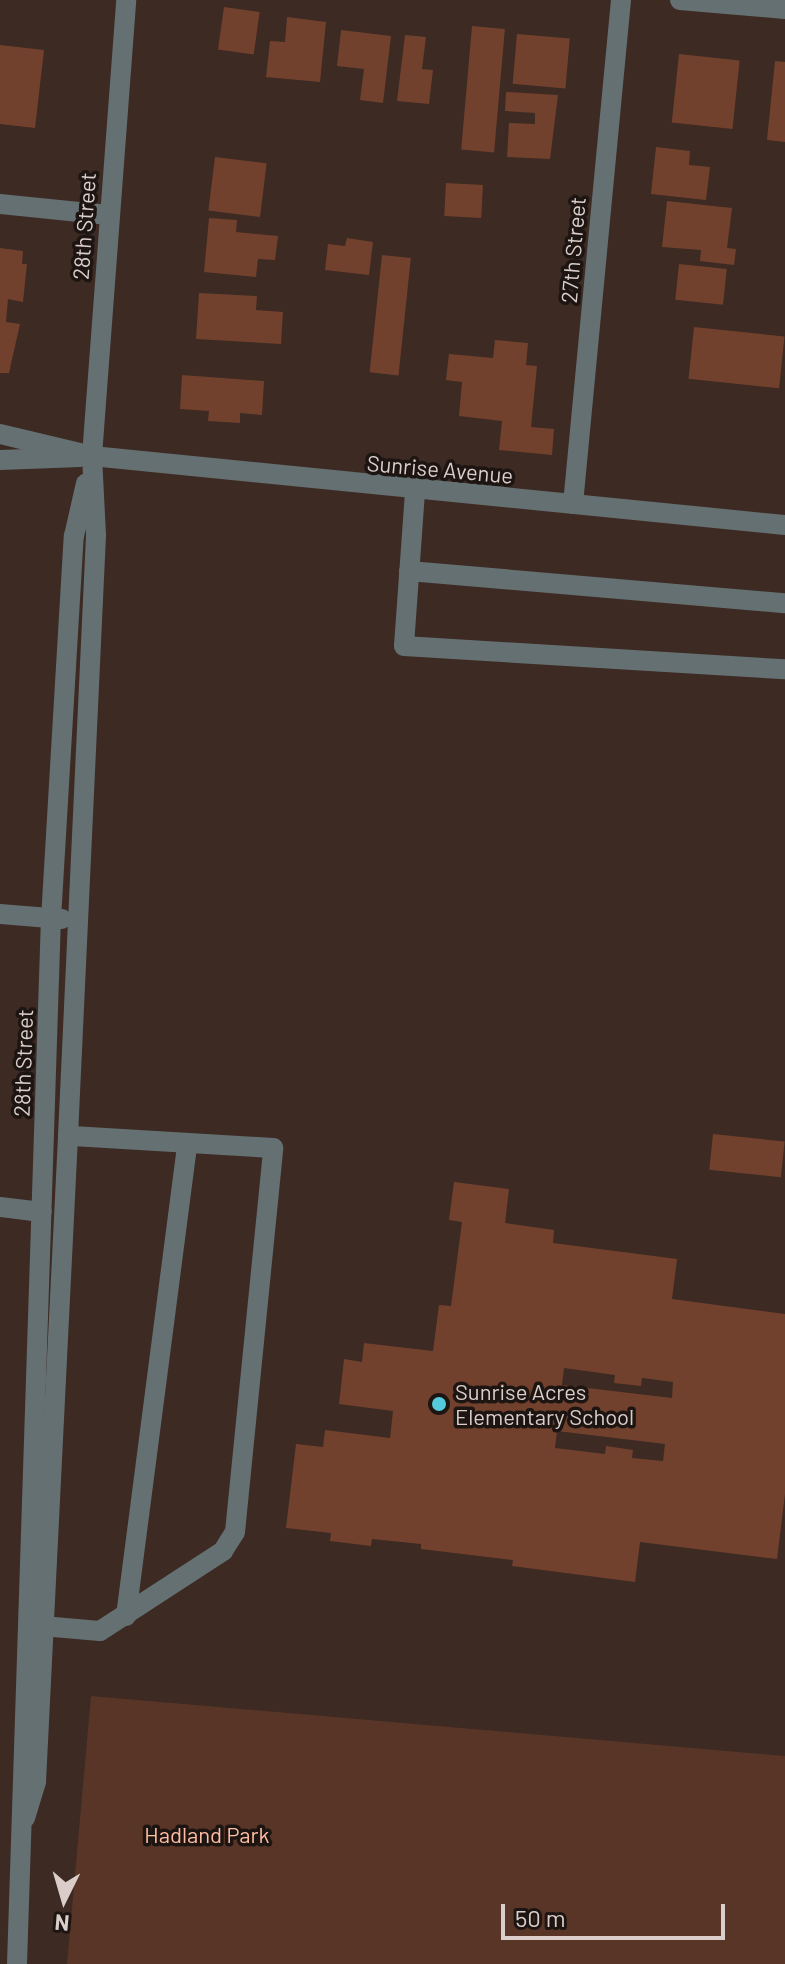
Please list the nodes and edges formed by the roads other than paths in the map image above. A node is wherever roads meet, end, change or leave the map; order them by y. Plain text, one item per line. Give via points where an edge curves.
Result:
1 (126, 0) edge
2 (621, 0) edge
3 (680, 0) edge
4 (785, 9) edge
5 (0, 204) edge
6 (108, 215) junction
7 (0, 434) edge
8 (92, 456) junction
9 (0, 460) edge
10 (415, 492) junction
11 (573, 504) junction
12 (785, 525) edge
13 (409, 571) junction
14 (785, 603) edge
15 (785, 669) edge
16 (0, 914) edge
17 (51, 919) junction
18 (74, 920) junction
19 (68, 1136) junction
20 (187, 1144) junction
21 (0, 1207) edge
22 (42, 1212) junction
23 (126, 1616) junction
24 (42, 1626) junction
25 (25, 1818) junction
26 (17, 1964) edge

1 - 6 street, 28th Street
2 - 11 street, 27th Street
3 - 4 street
5 - 6 street
6 - 8 street, 28th Street
7 - 8 street, Sunrise Avenue
8 - 9 street, Sunrise Avenue
8 - 10 street, Sunrise Avenue
8 - 17 street, 28th Street via 74,536
8 - 18 street, 28th Street via 96,535
10 - 11 street, Sunrise Avenue
10 - 13 street
11 - 12 street, Sunrise Avenue
13 - 14 street
13 - 15 street via 404,646
16 - 17 street
17 - 18 street
17 - 22 street, 28th Street
18 - 19 street, 28th Street
19 - 20 street
19 - 24 street, 28th Street
20 - 23 street
20 - 23 street via 273,1148 235,1532 223,1551
21 - 22 street
22 - 25 street, 28th Street via 19,1781
23 - 24 street via 100,1631
24 - 25 street, 28th Street via 36,1782
25 - 26 street, 28th Street

